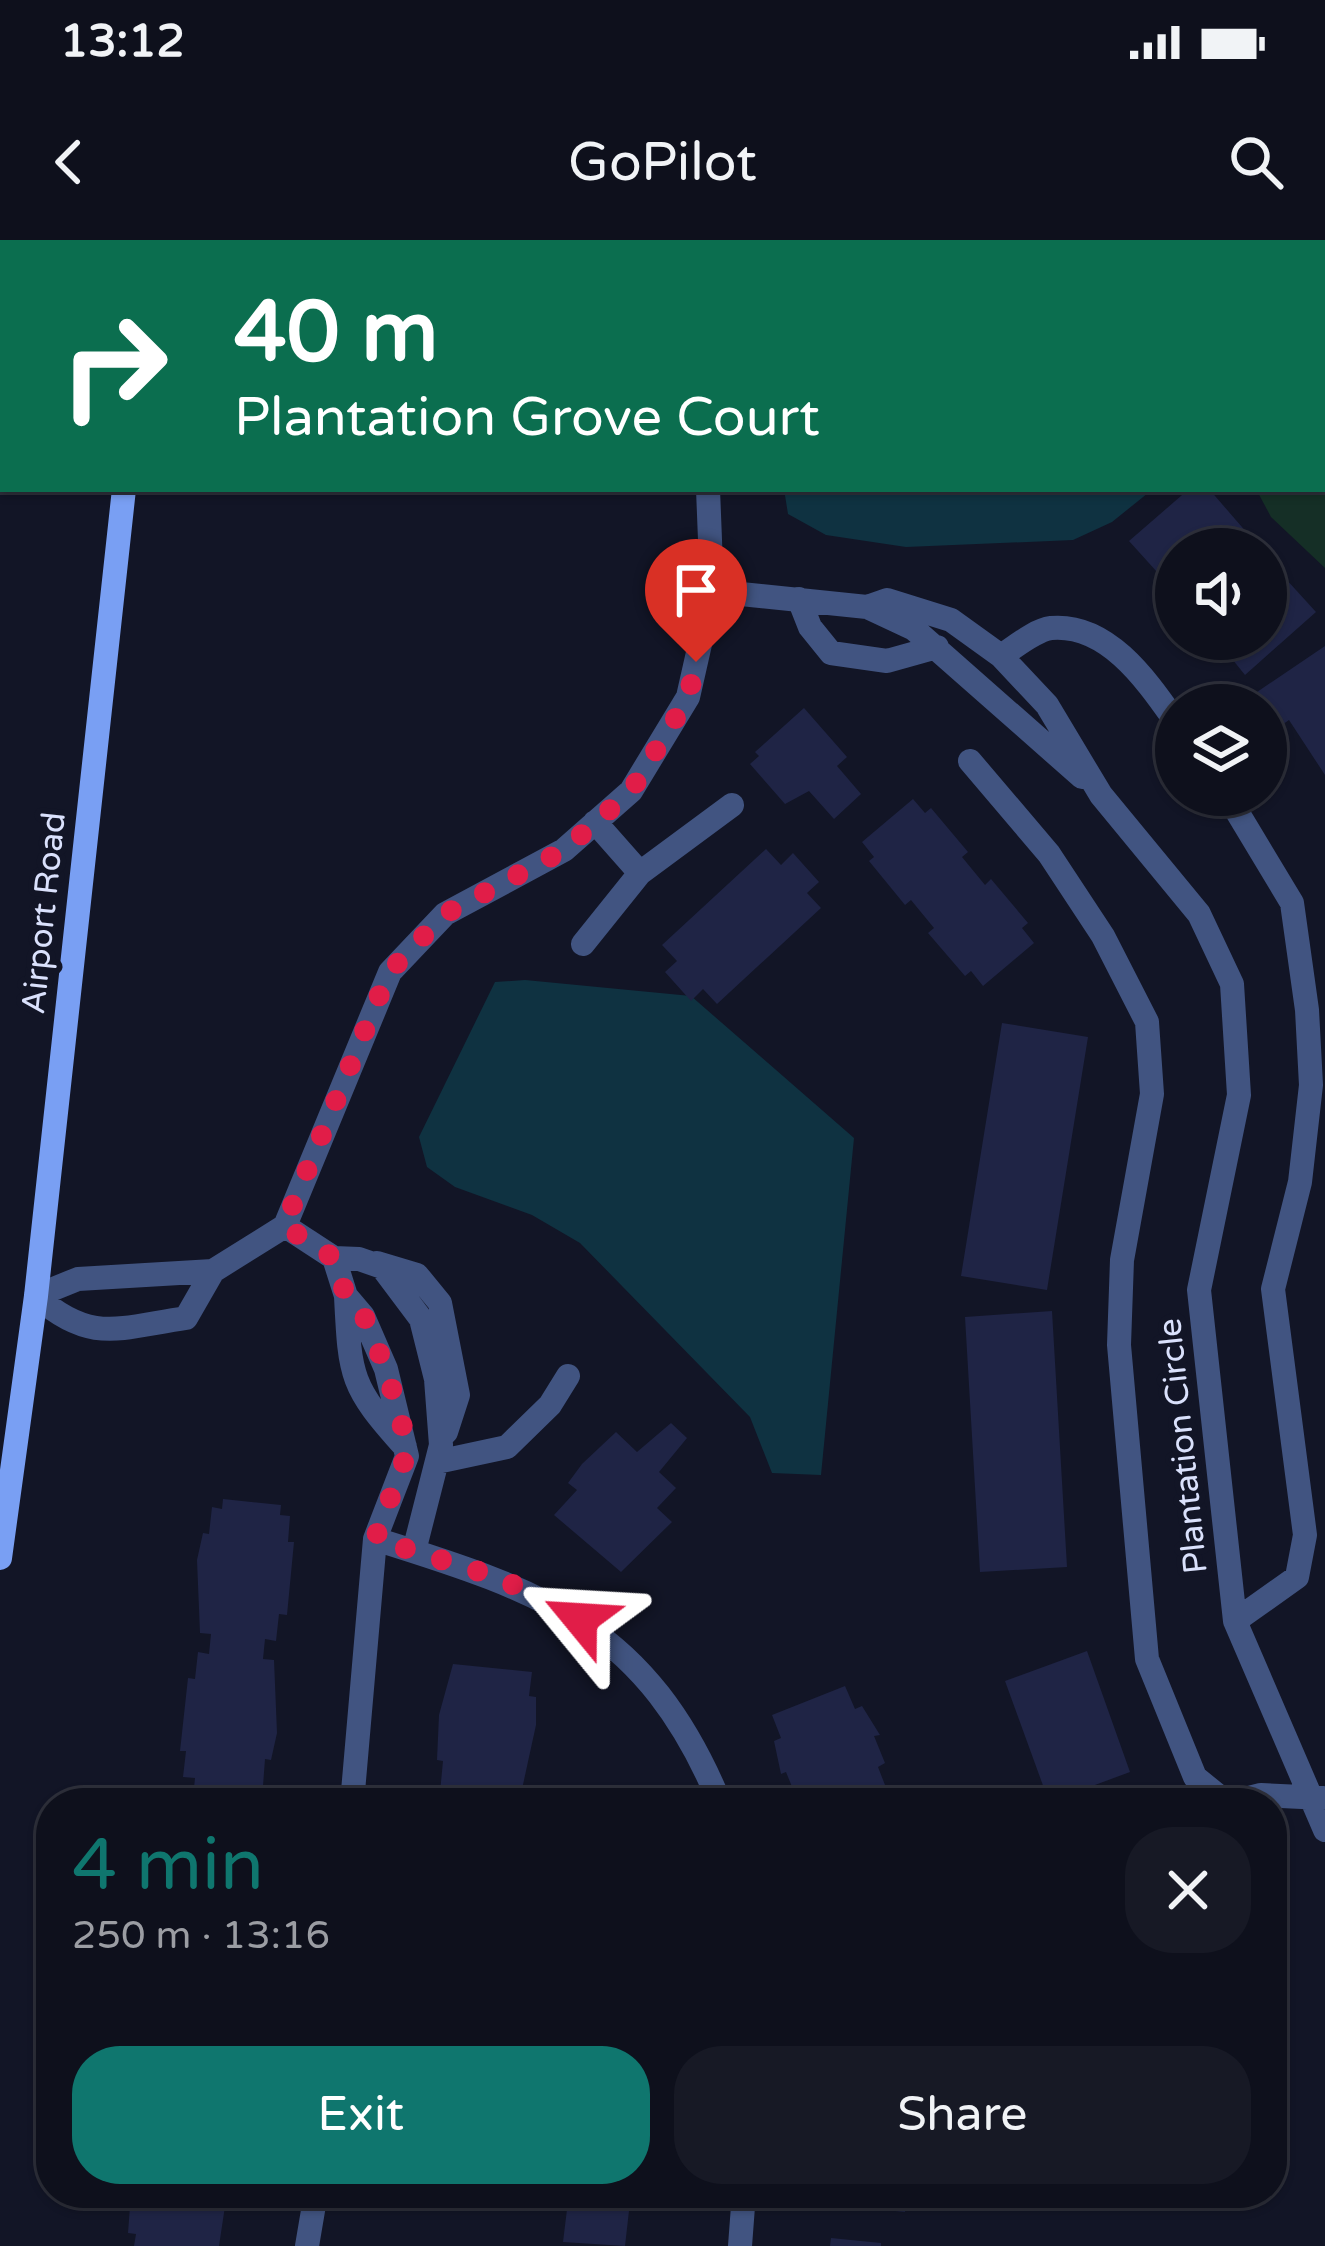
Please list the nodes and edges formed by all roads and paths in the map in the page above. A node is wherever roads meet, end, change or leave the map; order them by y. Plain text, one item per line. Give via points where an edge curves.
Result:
1 (124, 492) edge
2 (708, 492) edge
3 (712, 591) junction
4 (799, 599) junction
5 (867, 607) junction
6 (937, 647) junction
7 (1001, 656) junction
8 (1155, 692) edge
9 (970, 761) dead end
10 (1101, 795) junction
11 (731, 805) dead end
12 (1240, 816) edge
13 (595, 822) junction
14 (640, 873) junction
15 (583, 944) dead end
16 (284, 1226) junction
17 (347, 1258) junction
18 (213, 1271) junction
19 (36, 1296) junction
20 (568, 1376) dead end
21 (438, 1457) junction
22 (375, 1539) junction
23 (414, 1551) junction
24 (0, 1558) edge
25 (1234, 1622) junction
26 (353, 1788) edge
27 (714, 1788) edge
28 (1209, 1788) edge
29 (1287, 1796) edge
30 (1317, 1798) edge
31 (1325, 1830) edge
32 (313, 2208) edge
33 (743, 2208) edge
34 (307, 2246) edge
35 (740, 2246) edge

1 - 19 street, Airport Road
2 - 3 street
3 - 4 street
3 - 13 street via 688,698 631,791
4 - 5 street
4 - 6 street via 832,652 887,661
5 - 6 street
5 - 7 street via 887,600 951,620
6 - 10 street
7 - 8 street via 1048,628 1096,633
7 - 10 street via 1047,705
9 - 28 street via 1049,854 1147,1022 1152,1094 1122,1260 1119,1345 1147,1659 1196,1778
10 - 25 street, Plantation Circle via 1199,914 1232,984 1239,1095 1199,1290
11 - 14 street
12 - 25 street via 1292,904 1311,1085 1300,1182 1274,1289 1305,1535 1297,1577
13 - 14 street
13 - 16 street via 564,850 445,914 389,972
14 - 15 street
16 - 17 street
16 - 18 street
17 - 21 street via 382,1268 421,1319 436,1379
17 - 22 street via 346,1296 364,1316 386,1369 405,1447 400,1484
18 - 19 street via 78,1279
18 - 19 street via 186,1318 118,1328 71,1326
19 - 24 street, Airport Road
20 - 21 street via 507,1447
21 - 23 street
22 - 23 street
22 - 26 street
23 - 27 street via 500,1578 628,1654
25 - 30 street, Plantation Circle
29 - 30 street
30 - 31 street, Plantation Circle
32 - 34 street
33 - 35 street

